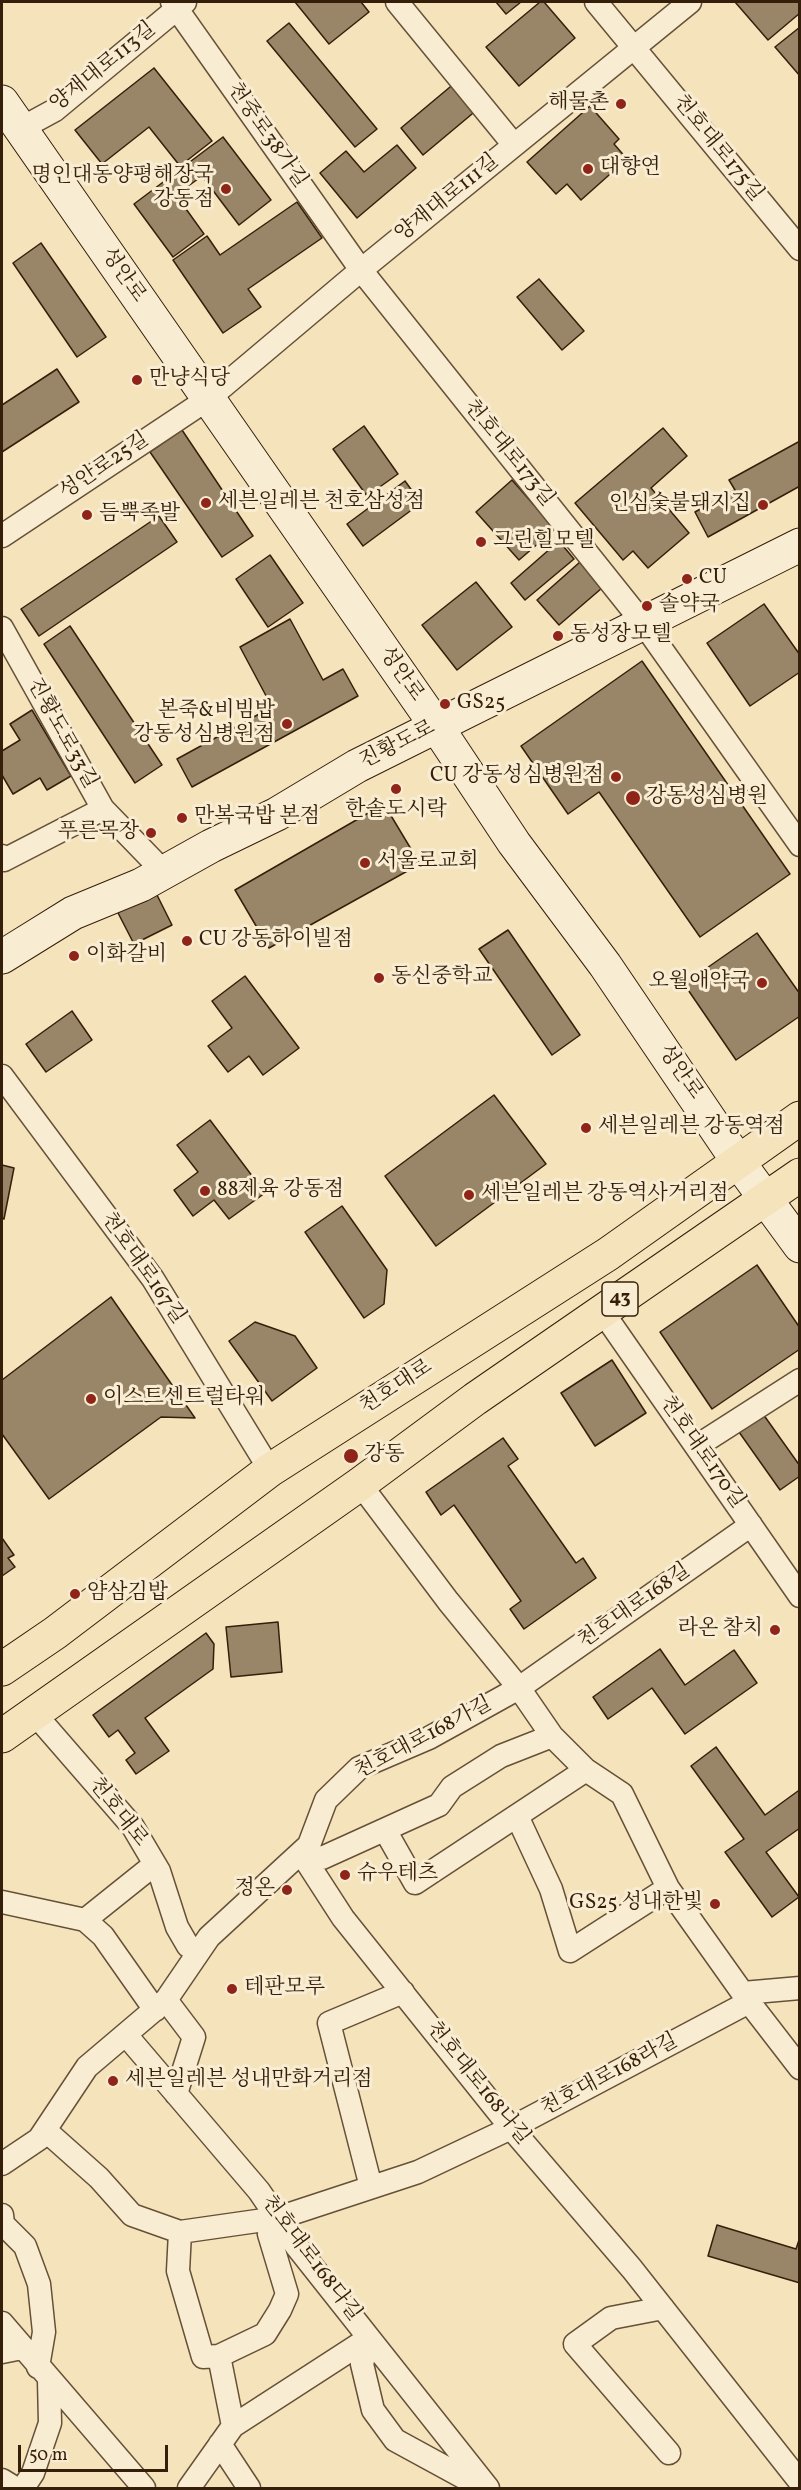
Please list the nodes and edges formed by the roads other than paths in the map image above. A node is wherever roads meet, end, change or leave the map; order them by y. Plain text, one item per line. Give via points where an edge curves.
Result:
1 (397, 2) edge
2 (596, 2) edge
3 (690, 2) edge
4 (178, 4) edge
5 (634, 48) junction
6 (2, 102) edge
7 (20, 129) junction
8 (514, 145) junction
9 (800, 249) edge
10 (361, 270) junction
11 (208, 399) junction
12 (2, 536) edge
13 (800, 545) edge
14 (643, 623) junction
15 (2, 628) edge
16 (437, 727) junction
17 (103, 809) junction
18 (797, 837) edge
19 (2, 856) edge
20 (164, 872) junction
21 (2, 957) edge
22 (2, 1076) edge
23 (800, 1118) edge
24 (737, 1160) junction
25 (800, 1175) edge
26 (764, 1197) junction
27 (800, 1246) edge
28 (602, 1311) junction
29 (800, 1380) edge
30 (697, 1446) junction
31 (270, 1470) junction
32 (360, 1484) junction
33 (751, 1525) junction
34 (800, 1596) edge
35 (2, 1669) edge
36 (519, 1688) junction
37 (34, 1713) junction
38 (2, 1736) edge
39 (552, 1736) junction
40 (586, 1770) junction
41 (517, 1816) junction
42 (385, 1830) junction
43 (300, 1853) junction
44 (159, 1870) junction
45 (668, 1888) junction
46 (2, 1902) edge
47 (85, 1920) junction
48 (200, 1952) junction
49 (800, 1988) edge
50 (403, 1992) junction
51 (746, 1998) junction
52 (161, 2005) junction
53 (126, 2035) junction
54 (800, 2068) edge
55 (176, 2094) junction
56 (512, 2128) junction
57 (45, 2130) junction
58 (2, 2164) edge
59 (371, 2187) junction
60 (2, 2215) edge
61 (278, 2218) junction
62 (180, 2232) junction
63 (663, 2308) junction
64 (2, 2323) edge
65 (369, 2338) junction
66 (12, 2350) edge
67 (219, 2356) junction
68 (43, 2374) junction
69 (226, 2435) junction
70 (669, 2453) dead end
71 (2, 2480) edge
72 (800, 2482) edge
73 (15, 2488) edge
74 (23, 2488) edge
75 (144, 2488) edge
76 (189, 2488) edge
77 (249, 2488) edge
78 (483, 2488) edge
79 (488, 2488) edge

1 - 8 street
2 - 5 street, 천호대로175길
3 - 5 street, 양재대로111길
4 - 7 street, 양재대로113길 via 55,110
4 - 10 street, 천중로38가길
5 - 8 street, 양재대로111길
5 - 9 street, 천호대로175길
6 - 7 main road, 성안로
7 - 11 main road, 성안로
8 - 10 street, 양재대로111길
10 - 11 street, 양재대로111길
10 - 14 street, 천호대로173길
11 - 12 street, 성안로25길
11 - 16 main road, 성안로
13 - 14 main road, 진황도로
14 - 16 main road, 진황도로
14 - 18 street, 천호대로173길
15 - 17 street, 진황도로33길
16 - 20 main road, 진황도로 via 357,766 277,814
16 - 24 main road, 성안로 via 514,843 605,964
17 - 19 street, 진황도로33길 via 4,860
17 - 20 street, 진황도로33길
20 - 21 main road, 진황도로 via 74,913
22 - 31 street, 천호대로167길 via 153,1279
23 - 24 main road, 천호대로 / 43
24 - 26 main road, 성안로
24 - 31 main road, 천호대로 / 43 via 608,1254
25 - 26 main road, 43
26 - 27 main road, 성안로
26 - 28 main road, 43
28 - 30 street, 천호대로170길
28 - 32 main road, 43
29 - 30 street
30 - 33 street, 천호대로170길
31 - 35 main road, 천호대로 / 43
32 - 36 street
32 - 37 main road
33 - 34 street, 천호대로170길
33 - 36 street, 천호대로168길
36 - 39 street
36 - 43 street, 천호대로168가길 via 429,1738 359,1768 326,1800 309,1845
37 - 38 main road
37 - 44 street, 천호대로 via 133,1827
39 - 40 street
39 - 42 street via 501,1756 452,1787 439,1805
40 - 41 street
40 - 45 street via 622,1794
41 - 42 street via 415,1883
41 - 45 street via 551,1889 570,1951
42 - 43 street via 322,1858
43 - 48 street, 천호대로168가길 via 209,1937
43 - 50 street, 천호대로168나길 via 343,1918
44 - 47 street via 150,1868
44 - 48 street, 천호대로 via 177,1927 188,1946
45 - 51 street
46 - 47 street
47 - 52 street
48 - 52 street, 천호대로168가길
49 - 51 street
50 - 56 street, 천호대로168나길
50 - 59 street via 329,2023
51 - 54 street
51 - 56 street, 천호대로168라길
52 - 53 street, 천호대로168가길
52 - 55 street via 194,2037
53 - 55 street, 천호대로168다길
53 - 57 street, 천호대로168가길 via 87,2067
55 - 61 street, 천호대로168다길
56 - 59 street, 천호대로168라길 via 418,2172
56 - 63 street, 천호대로168나길
57 - 58 street, 천호대로168가길 via 39,2139
57 - 62 street, 천호대로168라길 via 99,2178 132,2215
59 - 61 street, 천호대로168라길
60 - 68 street via 3,2224 25,2246 39,2284
61 - 62 street, 천호대로168라길
61 - 65 street, 천호대로168다길
61 - 67 street via 269,2234 287,2294 265,2334
62 - 67 street via 178,2271 203,2357
63 - 70 street via 610,2318 574,2344
63 - 72 street, 천호대로168나길
64 - 66 street
65 - 69 street
65 - 78 street via 362,2364 372,2410 389,2433 395,2440
65 - 79 street, 천호대로168다길
66 - 68 street
67 - 69 street
68 - 74 street via 50,2423 33,2474
68 - 75 street
69 - 76 street
69 - 77 street
71 - 73 street

